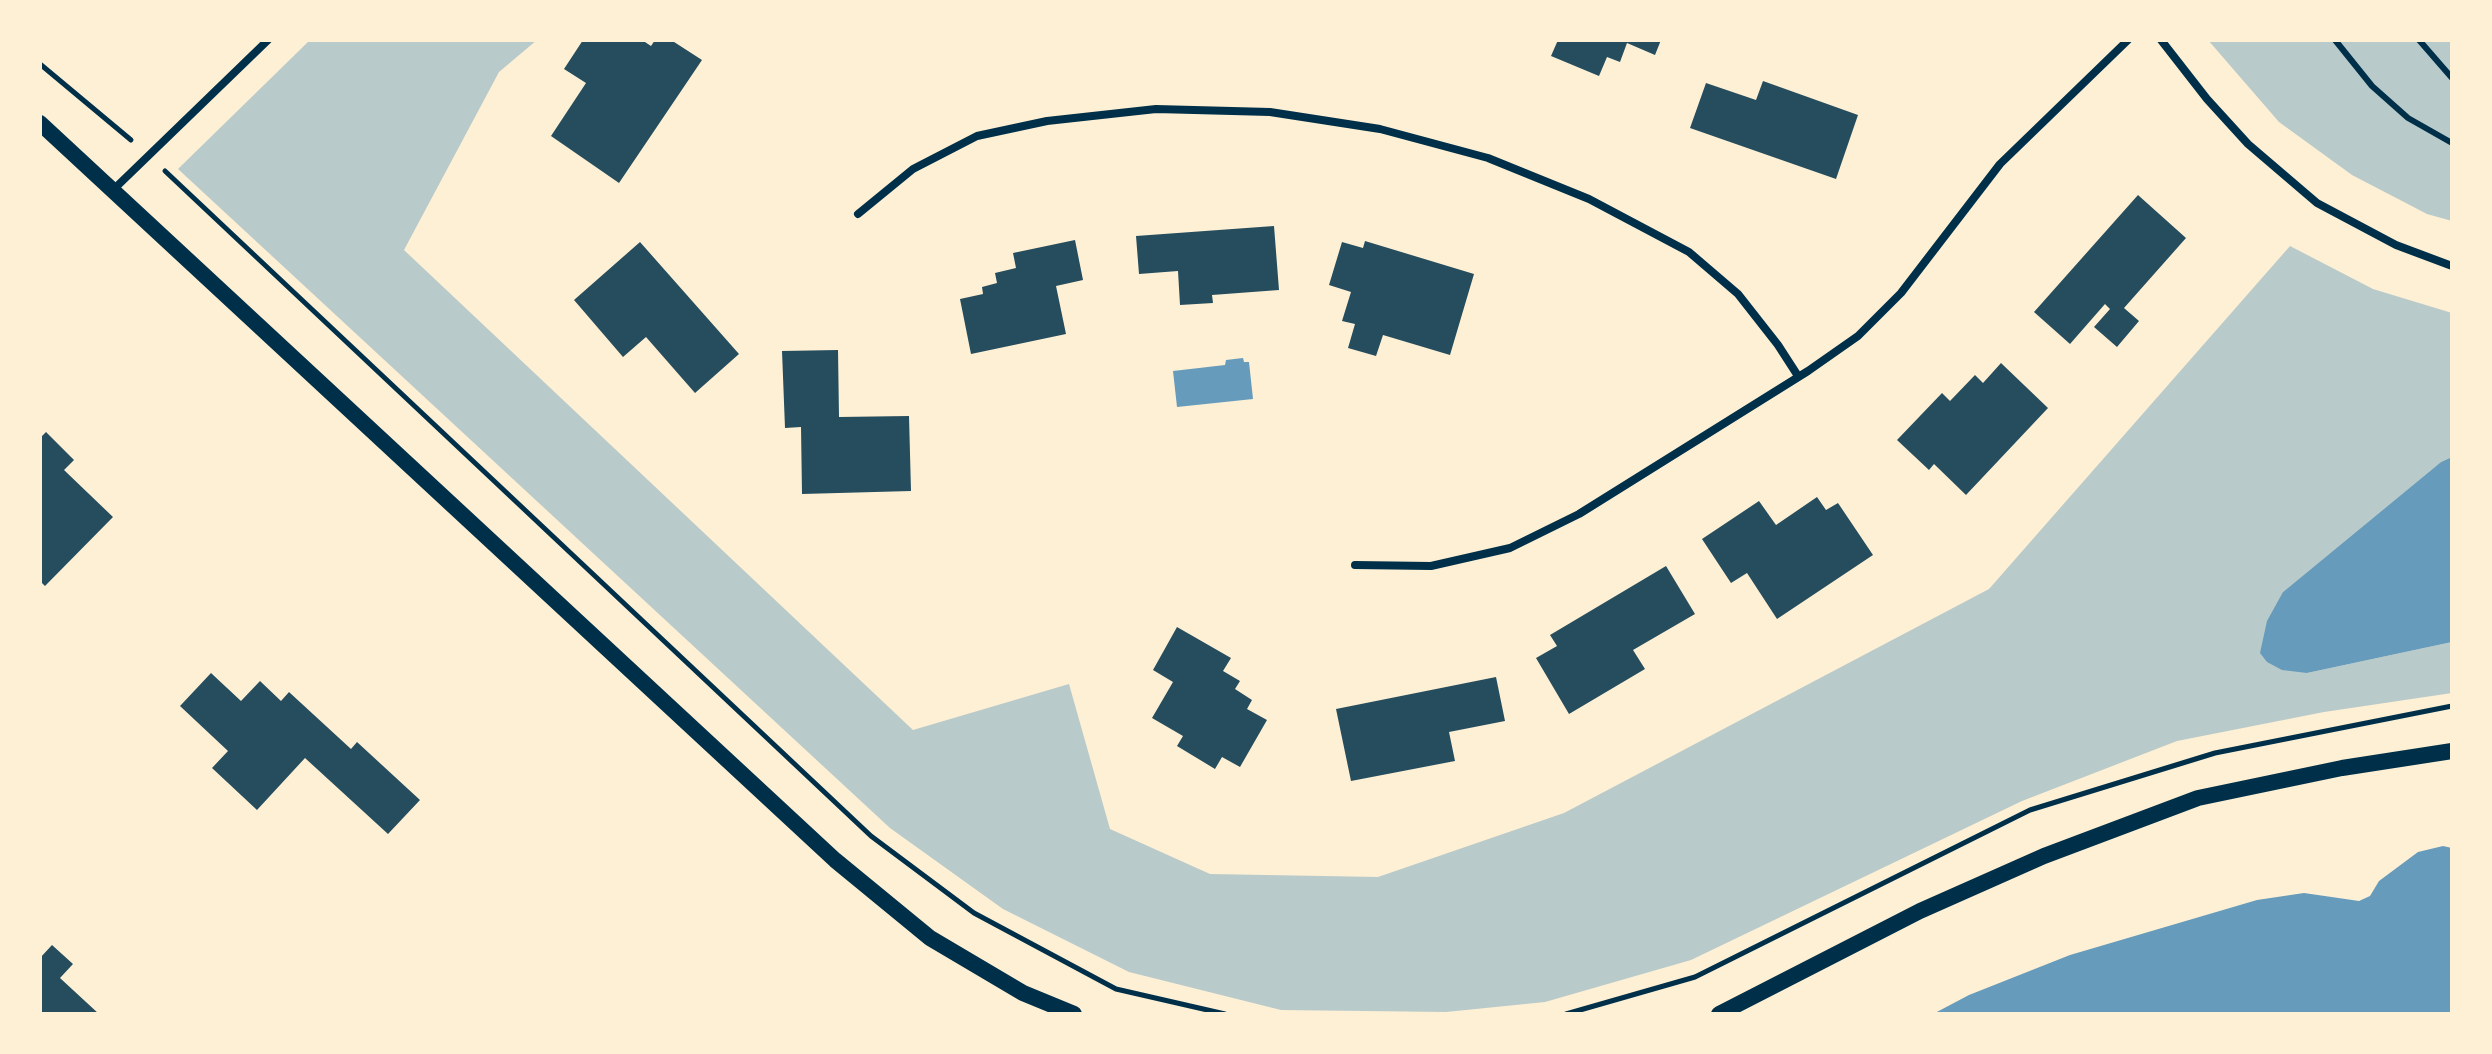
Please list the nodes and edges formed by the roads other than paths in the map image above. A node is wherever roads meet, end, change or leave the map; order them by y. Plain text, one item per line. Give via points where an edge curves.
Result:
1 (268, 40) edge
2 (2128, 40) edge
3 (2161, 40) edge
4 (2335, 40) edge
5 (2419, 40) edge
6 (2452, 78) edge
7 (40, 123) edge
8 (2452, 143) edge
9 (113, 190) junction
10 (858, 214) dead end
11 (2452, 266) edge
12 (1798, 376) junction
13 (1355, 565) dead end
14 (2452, 751) edge
15 (1074, 1014) edge
16 (1719, 1014) edge

1 - 9 street
2 - 12 street via 2000,164 1901,293 1858,336
3 - 11 street via 2248,144 2317,203 2396,245
4 - 8 lane via 2372,86 2408,118
5 - 6 lane
7 - 9 main road
9 - 15 main road via 835,860 930,938 1023,993
10 - 12 street via 913,169 977,136 1047,121 1156,109 1270,112 1380,129 1488,158 1589,199 1689,252 1738,294
12 - 13 street via 1579,514 1510,548 1431,566
14 - 16 main road via 2198,798 2044,856 1920,911

